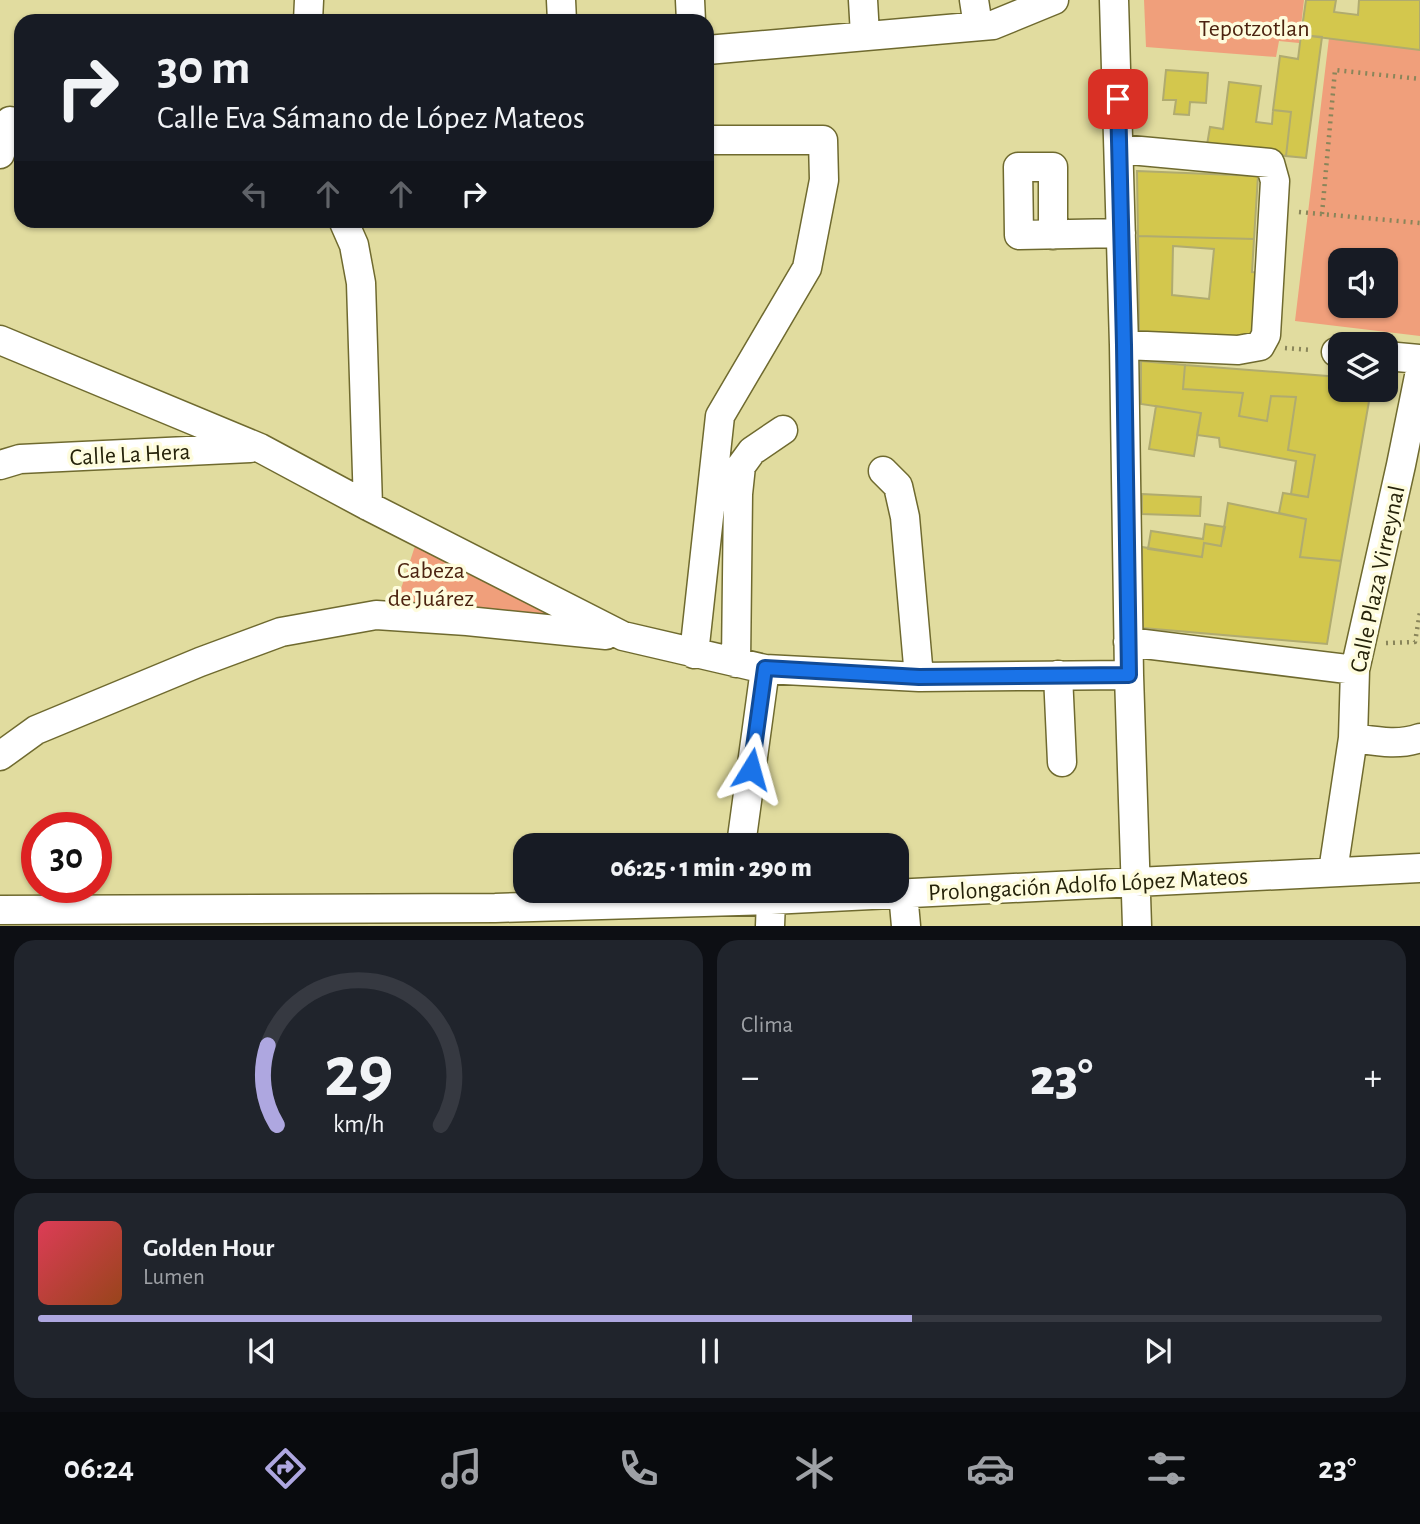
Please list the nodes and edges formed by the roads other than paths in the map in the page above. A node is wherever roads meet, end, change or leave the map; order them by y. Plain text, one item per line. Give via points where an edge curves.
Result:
1 (863, 0) edge
2 (1054, 0) edge
3 (1114, 0) edge
4 (976, 13) edge
5 (864, 35) junction
6 (714, 49) edge
7 (10, 121) dead end
8 (714, 140) edge
9 (1119, 149) junction
10 (0, 154) edge
11 (347, 228) edge
12 (1121, 233) junction
13 (1053, 235) dead end
14 (0, 340) edge
15 (1124, 345) junction
16 (1398, 357) edge
17 (1420, 359) edge
18 (1420, 371) edge
19 (783, 430) dead end
20 (260, 448) junction
21 (0, 464) edge
22 (883, 471) dead end
23 (368, 506) junction
24 (623, 636) junction
25 (1128, 642) junction
26 (694, 654) junction
27 (1358, 657) junction
28 (736, 663) junction
29 (765, 668) junction
30 (1058, 675) junction
31 (1129, 675) junction
32 (919, 677) junction
33 (1353, 738) junction
34 (1420, 738) edge
35 (0, 756) edge
36 (1062, 762) dead end
37 (743, 833) edge
38 (1420, 868) edge
39 (1333, 871) junction
40 (1136, 881) junction
41 (909, 893) edge
42 (647, 903) edge
43 (750, 903) edge
44 (836, 903) edge
45 (903, 903) edge
46 (0, 910) edge
47 (771, 913) edge
48 (494, 917) edge
49 (906, 926) edge
50 (1137, 926) edge

1 - 5 street
2 - 4 street via 993,25
3 - 9 street
4 - 5 street
5 - 6 street
7 - 10 street
8 - 26 street via 823,140 824,180 807,268 720,416
9 - 12 street
9 - 15 street via 1270,163 1275,181 1266,335 1260,346 1238,350
11 - 23 street via 361,283
12 - 13 street
12 - 15 street
14 - 20 street
15 - 25 street
16 - 17 street
18 - 27 street, Calle Plaza Virreynal
19 - 28 street via 752,451 741,466
20 - 21 street, Calle La Hera via 20,458
20 - 23 street
22 - 32 street via 898,486 905,517
23 - 24 street
24 - 26 street
24 - 35 street via 376,615 281,632 36,730
25 - 27 street
25 - 31 street
26 - 28 street
27 - 33 street, Calle Plaza Virreynal
28 - 29 street
29 - 32 street
29 - 37 street
30 - 31 street
30 - 32 street
30 - 36 street
31 - 40 street
33 - 34 street via 1390,743
33 - 39 street, Calle Plaza Virreynal
38 - 39 street, Prolongación Adolfo López Mateos
39 - 40 street, Prolongación Adolfo López Mateos
40 - 41 street, Prolongación Adolfo López Mateos
40 - 50 street
42 - 48 street, Prolongación Adolfo López Mateos
43 - 47 street, Prolongación Adolfo López Mateos
44 - 47 street, Prolongación Adolfo López Mateos
45 - 49 street
46 - 48 street, Prolongación Adolfo López Mateos

